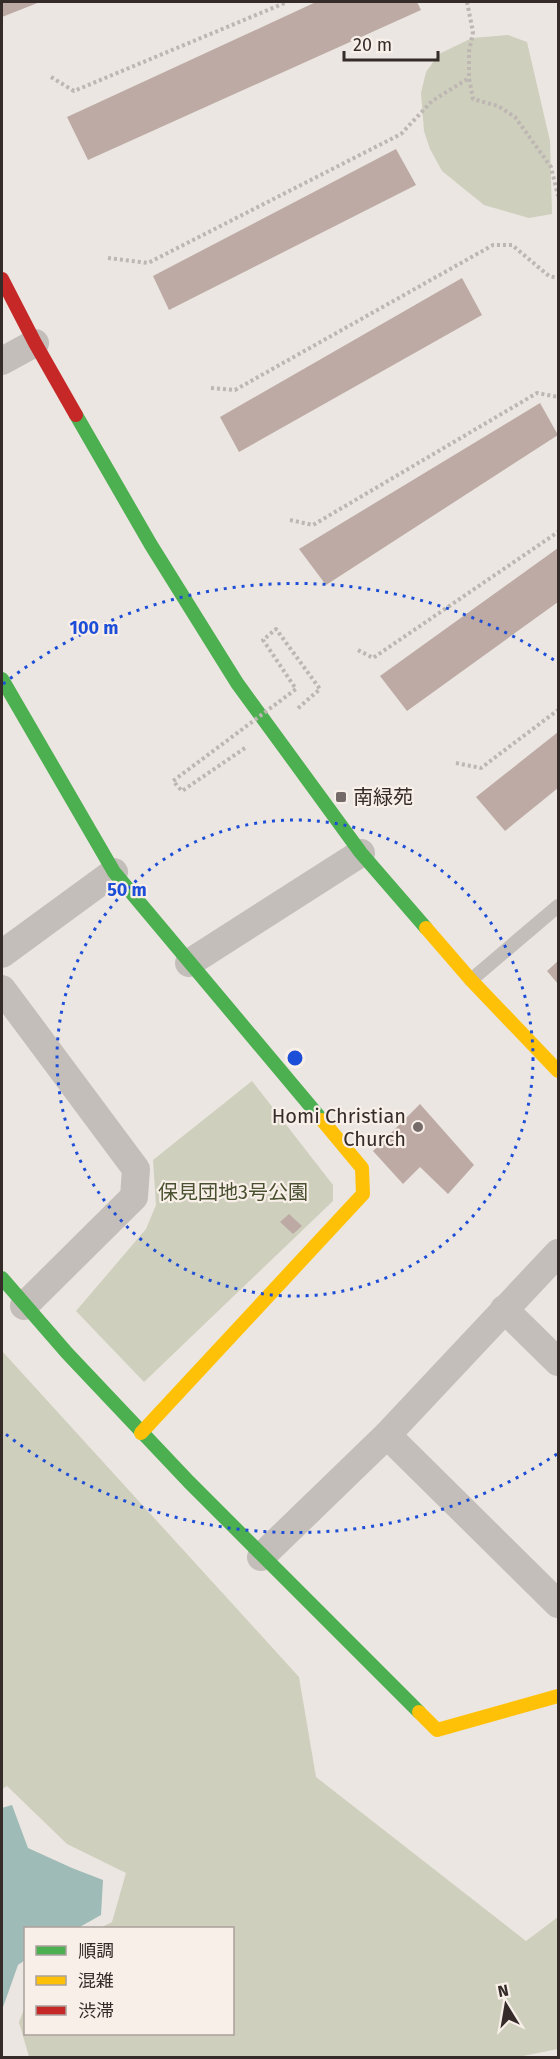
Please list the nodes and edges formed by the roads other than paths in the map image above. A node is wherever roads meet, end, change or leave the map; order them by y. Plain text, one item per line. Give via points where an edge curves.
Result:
1 (2, 279) edge
2 (34, 343) junction
3 (2, 361) edge
4 (2, 679) edge
5 (361, 853) junction
6 (114, 872) junction
7 (558, 906) edge
8 (2, 954) edge
9 (189, 963) junction
10 (471, 980) junction
11 (2, 989) edge
12 (558, 1071) edge
13 (558, 1253) edge
14 (2, 1278) edge
15 (24, 1306) junction
16 (504, 1309) junction
17 (558, 1362) edge
18 (141, 1433) junction
19 (387, 1435) junction
20 (261, 1557) junction
21 (558, 1604) edge
22 (558, 1696) edge

1 - 2 street
2 - 3 street
2 - 5 street via 151,545 237,683
4 - 6 street
5 - 9 street
5 - 10 street
6 - 8 street
6 - 9 street
7 - 10 lane
9 - 18 street via 362,1168 363,1194
10 - 12 street
11 - 15 street via 136,1169 134,1197
13 - 16 street
14 - 15 street
15 - 18 street
16 - 17 street
16 - 19 street
18 - 20 street
19 - 20 street
19 - 21 street
20 - 22 street via 437,1730

